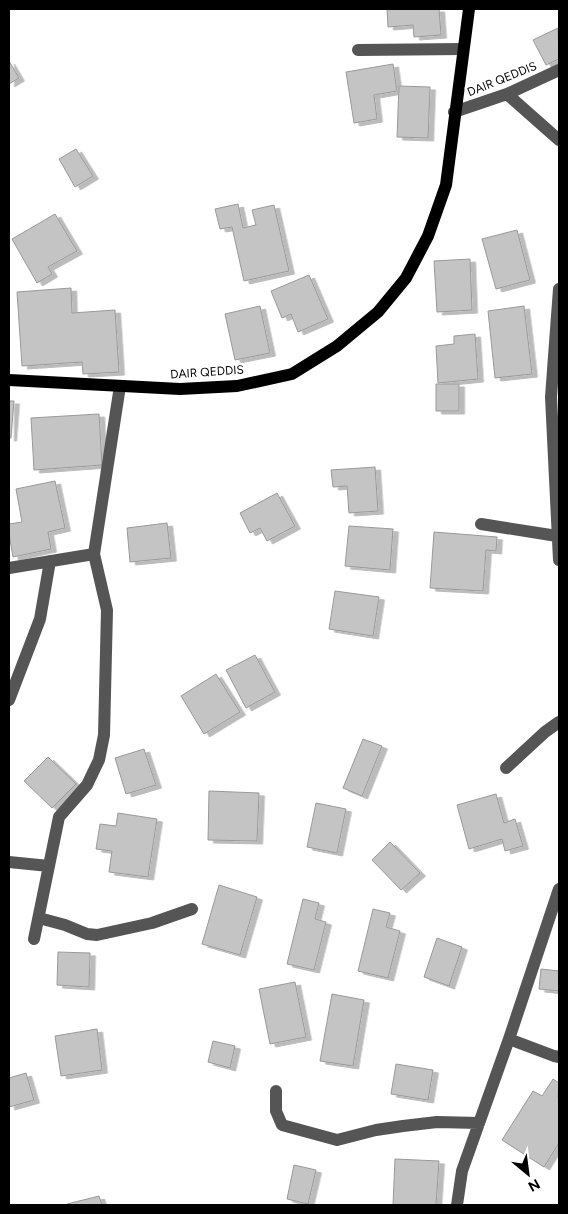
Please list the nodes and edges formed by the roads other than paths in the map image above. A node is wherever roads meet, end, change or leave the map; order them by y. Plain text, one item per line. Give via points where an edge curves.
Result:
1 (469, 9) edge
2 (463, 48) junction
3 (358, 50) dead end
4 (559, 70) edge
5 (508, 94) junction
6 (454, 112) junction
7 (559, 140) edge
8 (559, 289) edge
9 (9, 380) edge
10 (120, 386) junction
11 (481, 524) dead end
12 (557, 536) junction
13 (94, 554) junction
14 (559, 560) edge
15 (50, 561) junction
16 (9, 568) edge
17 (9, 700) edge
18 (559, 722) edge
19 (506, 768) dead end
20 (9, 862) edge
21 (49, 866) junction
22 (559, 889) edge
23 (192, 909) dead end
24 (39, 918) junction
25 (34, 939) dead end
26 (509, 1039) junction
27 (559, 1057) edge
28 (276, 1091) dead end
29 (479, 1123) junction
30 (457, 1205) edge

1 - 2 main road, DAIR QEDDIS
2 - 3 street
2 - 6 main road, DAIR QEDDIS
4 - 5 street, DAIR QEDDIS
5 - 6 street, DAIR QEDDIS
5 - 7 street
6 - 10 main road, DAIR QEDDIS via 446,185 428,236 406,278 378,312 337,346 292,374 237,386 180,389
8 - 12 street via 551,397
9 - 10 main road, DAIR QEDDIS
10 - 13 street
11 - 12 street
12 - 14 street
13 - 15 street
13 - 21 street via 107,610 104,735 99,760 87,785 59,817
15 - 16 street
15 - 17 street via 40,619
18 - 19 street
20 - 21 street
21 - 24 street
22 - 26 street
23 - 24 street via 152,923 97,935
24 - 25 street
26 - 27 street
26 - 29 street
28 - 29 street via 276,1111 282,1125 337,1140 403,1126 437,1122
29 - 30 street via 462,1171

